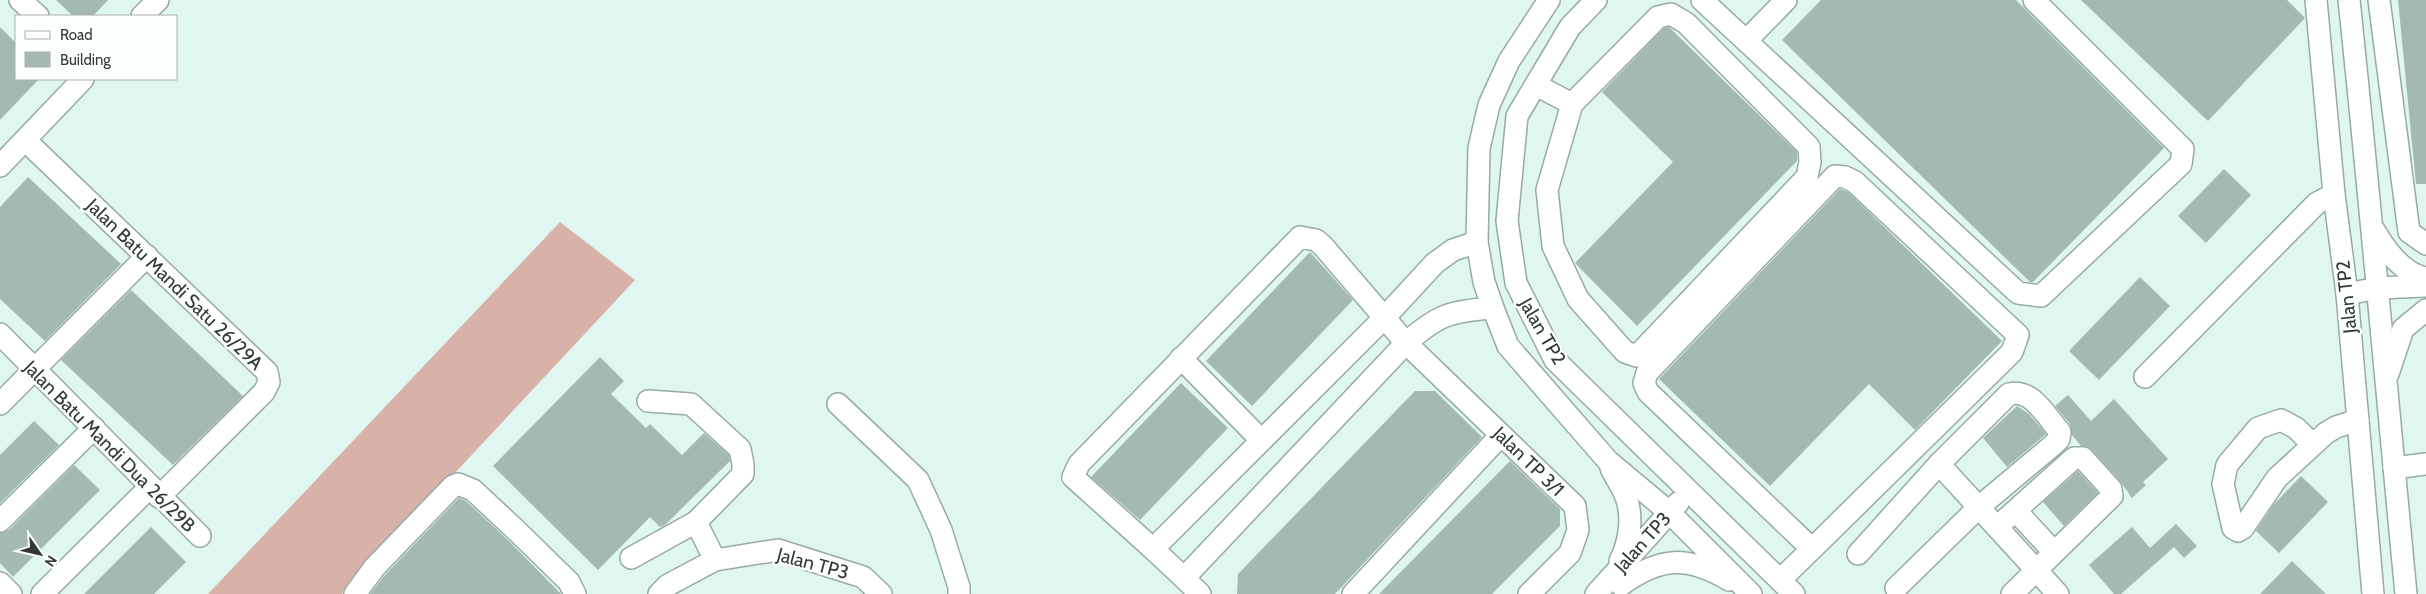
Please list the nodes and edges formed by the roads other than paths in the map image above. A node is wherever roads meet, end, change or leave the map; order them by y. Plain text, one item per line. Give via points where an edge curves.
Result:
1 (20, 0) edge
2 (158, 0) edge
3 (1549, 0) edge
4 (1596, 0) edge
5 (1702, 0) edge
6 (1786, 0) edge
7 (2034, 0) edge
8 (2316, 0) edge
9 (2349, 0) edge
10 (2379, 0) edge
11 (37, 15) edge
12 (143, 15) edge
13 (1746, 41) junction
14 (82, 80) edge
15 (1536, 85) junction
16 (1572, 104) junction
17 (26, 141) junction
18 (0, 166) edge
19 (2334, 194) junction
20 (2373, 228) junction
21 (1478, 242) junction
22 (2426, 244) edge
23 (147, 256) junction
24 (2426, 278) edge
25 (2426, 286) edge
26 (2378, 296) junction
27 (2426, 299) edge
28 (2348, 303) junction
29 (1493, 308) junction
30 (2426, 310) edge
31 (1385, 317) junction
32 (0, 334) edge
33 (1406, 343) junction
34 (1181, 358) junction
35 (35, 369) junction
36 (2145, 377) dead end
37 (2385, 384) junction
38 (648, 401) dead end
39 (0, 404) edge
40 (838, 404) dead end
41 (2358, 420) junction
42 (94, 428) junction
43 (1501, 435) junction
44 (1261, 440) junction
45 (2313, 445) junction
46 (1608, 461) junction
47 (1938, 464) junction
48 (2426, 464) edge
49 (2394, 468) junction
50 (154, 492) junction
51 (1696, 498) junction
52 (1978, 507) junction
53 (2016, 511) junction
54 (1674, 518) junction
55 (0, 521) edge
56 (696, 522) junction
57 (1997, 527) junction
58 (200, 536) dead end
59 (1153, 549) junction
60 (1812, 549) junction
61 (2053, 551) junction
62 (1858, 554) dead end
63 (631, 558) dead end
64 (715, 560) junction
65 (2036, 570) junction
66 (1184, 578) junction
67 (0, 583) edge
68 (1615, 584) edge
69 (1787, 587) edge
70 (1896, 588) dead end
71 (1751, 593) edge
72 (11, 594) edge
73 (42, 594) edge
74 (355, 594) edge
75 (575, 594) edge
76 (659, 594) edge
77 (881, 594) edge
78 (959, 594) edge
79 (1200, 594) edge
80 (1353, 594) edge
81 (1529, 594) edge
82 (1596, 594) edge
83 (2012, 594) edge
84 (2058, 594) edge
85 (2373, 594) edge
86 (2406, 594) edge

1 - 11 street
2 - 12 street
3 - 21 street, Jalan TP2 via 1509,61 1489,105 1479,148
4 - 15 street, Jalan TP2 via 1570,27
5 - 13 street
6 - 13 street
7 - 13 street via 2184,148 2181,164 2041,296 2018,293
8 - 19 street, Jalan TP2
9 - 20 street, Jalan TP2
10 - 22 street via 2409,232
14 - 17 street
15 - 16 street
15 - 51 street, Jalan TP2 via 1517,116 1507,221 1516,283 1555,360
16 - 16 street via 1547,190 1553,246 1578,299 1625,352 1637,356 1806,177 1809,147 1686,23 1671,14 1658,17
17 - 18 street
17 - 23 street, Jalan Batu Mandi Satu 26/29A
19 - 28 street, Jalan TP2
19 - 36 street via 2317,203
20 - 24 street via 2387,252 2418,276
20 - 26 street, Jalan TP2
21 - 29 street, Jalan TP2 via 1484,282
21 - 31 street via 1453,250 1435,263
23 - 35 street
23 - 50 street, Jalan Batu Mandi Satu 26/29A via 267,372 269,382 264,392
25 - 26 street
26 - 27 street
26 - 28 street
26 - 37 street, Jalan TP2
28 - 41 street, Jalan TP2
29 - 33 street via 1446,315 1428,324
29 - 46 street, Jalan TP2 via 1508,346
30 - 37 street via 2403,329
31 - 33 street, Jalan TP 3/1
31 - 34 street, Jalan TP 3/1 via 1324,246 1316,240 1300,237
31 - 44 street
32 - 35 street, Jalan Batu Mandi Dua 26/29B
33 - 43 street, Jalan TP 3/1
33 - 66 street
34 - 44 street
34 - 59 street via 1079,464 1073,477
35 - 39 street
35 - 42 street, Jalan Batu Mandi Dua 26/29B
37 - 49 street, Jalan TP2
38 - 56 street via 691,404 740,449 742,474
40 - 78 street via 918,480 941,530
41 - 45 street via 2336,427
41 - 85 street, Jalan TP2
42 - 50 street, Jalan Batu Mandi Dua 26/29B
42 - 55 street
43 - 80 street
43 - 81 street, Jalan TP 3/1 via 1575,506 1578,530 1570,552
44 - 59 street
45 - 45 street via 2277,478 2243,528 2238,531 2233,528 2223,484 2227,465 2258,428 2281,420 2296,428
46 - 54 street, Jalan TP2
46 - 68 street via 1627,500 1630,523 1627,547
47 - 52 street
47 - 52 street via 2009,394 2019,392 2028,395 2060,432 2059,439
47 - 62 street
48 - 49 street
49 - 86 street, Jalan TP2
50 - 58 street, Jalan Batu Mandi Dua 26/29B
50 - 73 street
51 - 54 street, Jalan TP3
51 - 69 street, Jalan TP2
52 - 57 street
52 - 70 street
53 - 57 street
53 - 61 street
53 - 61 street via 2074,458 2083,458 2111,489 2112,496
54 - 68 street, Jalan TP3
54 - 71 street, Jalan TP2
56 - 63 street
56 - 64 street
57 - 65 street
59 - 66 street
60 - 60 street via 2012,352 2018,334 1855,182 1835,176 1647,373 1644,383 1648,392
60 - 69 street
61 - 65 street
64 - 76 street, Jalan TP3 via 668,585
64 - 77 street, Jalan TP3 via 778,550 864,578
65 - 83 street
65 - 84 street
66 - 79 street
67 - 72 street
68 - 71 street via 1662,563 1681,561 1715,572
68 - 82 street, Jalan TP3
74 - 75 street via 374,568 458,484 473,490 518,532 569,582

